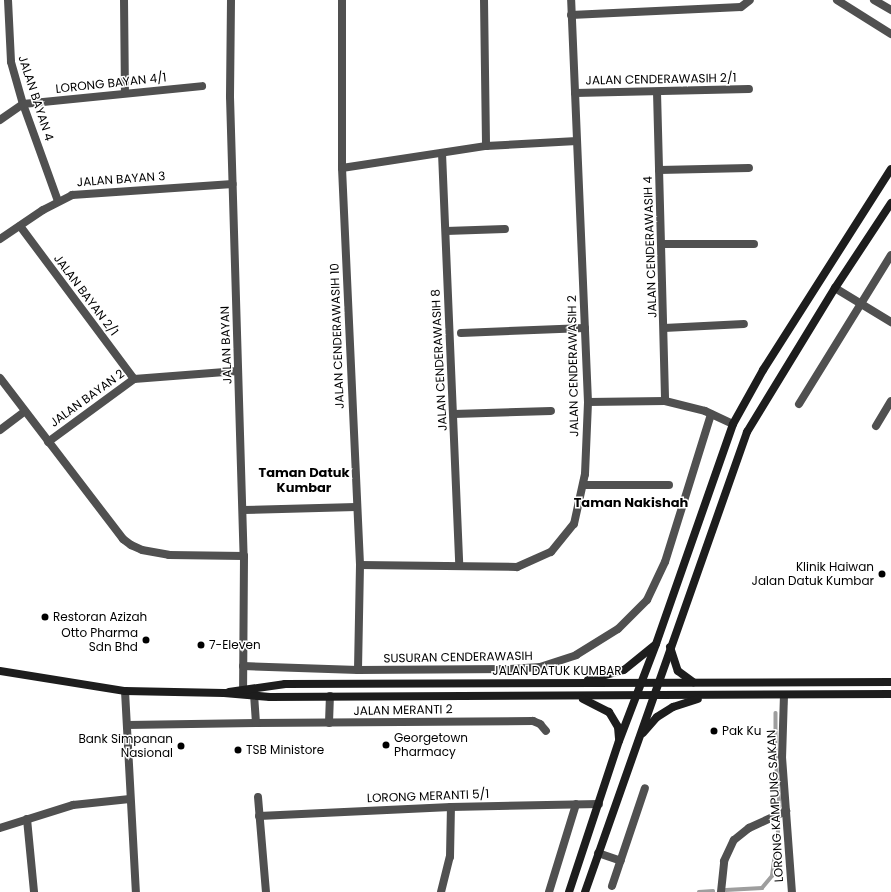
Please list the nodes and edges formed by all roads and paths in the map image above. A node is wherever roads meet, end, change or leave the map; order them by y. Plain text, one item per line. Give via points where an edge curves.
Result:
1 (8, 0) edge
2 (124, 0) edge
3 (231, 0) edge
4 (342, 0) edge
5 (484, 0) edge
6 (570, 0) edge
7 (750, 0) edge
8 (837, 0) edge
9 (874, 0) edge
10 (891, 10) edge
11 (571, 15) junction
12 (891, 34) edge
13 (202, 86) dead end
14 (749, 89) dead end
15 (657, 92) junction
16 (125, 93) junction
17 (575, 93) junction
18 (23, 104) junction
19 (0, 120) edge
20 (577, 141) junction
21 (486, 146) junction
22 (442, 153) junction
23 (342, 168) junction
24 (749, 168) dead end
25 (891, 169) edge
26 (659, 170) junction
27 (233, 184) junction
28 (58, 201) junction
29 (891, 203) edge
30 (20, 226) junction
31 (505, 229) dead end
32 (446, 231) junction
33 (0, 239) edge
34 (661, 244) junction
35 (754, 244) dead end
36 (891, 255) edge
37 (835, 288) junction
38 (861, 304) junction
39 (891, 322) edge
40 (744, 324) dead end
41 (585, 328) junction
42 (664, 328) junction
43 (460, 333) dead end
44 (238, 371) junction
45 (0, 378) edge
46 (134, 379) junction
47 (665, 401) junction
48 (891, 401) edge
49 (588, 402) junction
50 (800, 404) dead end
51 (25, 411) junction
52 (551, 411) dead end
53 (454, 414) junction
54 (711, 414) junction
55 (733, 424) junction
56 (876, 426) dead end
57 (0, 430) edge
58 (48, 442) junction
59 (584, 484) junction
60 (669, 485) dead end
61 (356, 507) junction
62 (243, 510) junction
63 (244, 556) junction
64 (360, 565) junction
65 (459, 566) junction
66 (656, 644) junction
67 (670, 647) junction
68 (243, 666) junction
69 (358, 670) junction
70 (0, 671) edge
71 (891, 682) edge
72 (567, 683) junction
73 (641, 683) junction
74 (658, 683) junction
75 (696, 683) junction
76 (243, 688) junction
77 (125, 691) junction
78 (224, 693) junction
79 (891, 694) edge
80 (784, 695) junction
81 (254, 696) junction
82 (330, 696) junction
83 (636, 696) junction
84 (653, 696) junction
85 (708, 696) junction
86 (577, 697) junction
87 (256, 723) junction
88 (329, 723) junction
89 (127, 725) junction
90 (546, 731) dead end
91 (619, 741) junction
92 (637, 746) junction
93 (645, 788) dead end
94 (258, 797) dead end
95 (130, 799) junction
96 (576, 804) junction
97 (599, 804) junction
98 (451, 807) junction
99 (786, 811) junction
100 (259, 816) junction
101 (27, 818) junction
102 (0, 828) edge
103 (598, 853) junction
104 (621, 861) junction
105 (612, 886) dead end
106 (34, 892) edge
107 (136, 892) edge
108 (266, 892) edge
109 (441, 892) edge
110 (549, 892) edge
111 (569, 892) edge
112 (584, 892) edge
113 (722, 892) edge
114 (792, 892) edge

1 - 18 street, JALAN BAYAN 4 via 9,52
2 - 16 street
3 - 27 street, JALAN BAYAN
4 - 23 street, JALAN CENDERAWASIH 10
5 - 21 street
6 - 11 street, JALAN CENDERAWASIH 2
7 - 11 street via 741,7
8 - 12 street
9 - 10 street
11 - 17 street, JALAN CENDERAWASIH 2
13 - 16 street, LORONG BAYAN 4/1
14 - 15 street, JALAN CENDERAWASIH 2/1
15 - 17 street, JALAN CENDERAWASIH 2/1
15 - 26 street, JALAN CENDERAWASIH 4
16 - 18 street, LORONG BAYAN 4/1
17 - 20 street, JALAN CENDERAWASIH 2
18 - 19 street
18 - 28 street, JALAN BAYAN 4
20 - 21 street
20 - 41 street, JALAN CENDERAWASIH 2
21 - 22 street
22 - 23 street
22 - 32 street, JALAN CENDERAWASIH 8
23 - 61 street, JALAN CENDERAWASIH 10
24 - 26 street
25 - 55 main road via 763,370
26 - 34 street, JALAN CENDERAWASIH 4
27 - 28 street, JALAN BAYAN 3 via 72,195
27 - 44 street, JALAN BAYAN
28 - 30 street, JALAN BAYAN 3
29 - 37 main road
30 - 33 street, JALAN BAYAN 3
30 - 46 street, JALAN BAYAN 2/1
31 - 32 street
32 - 53 street, JALAN CENDERAWASIH 8
34 - 35 street
34 - 42 street, JALAN CENDERAWASIH 4
36 - 38 street
37 - 38 street
37 - 67 main road via 747,432
38 - 39 street
38 - 50 street
40 - 42 street
41 - 43 street
41 - 49 street, JALAN CENDERAWASIH 2
42 - 47 street, JALAN CENDERAWASIH 4
44 - 46 street, JALAN BAYAN 2
44 - 62 street, JALAN BAYAN
45 - 51 street
46 - 58 street, JALAN BAYAN 2
47 - 49 street
47 - 54 street
48 - 56 street
49 - 59 street, JALAN CENDERAWASIH 2
51 - 57 street
51 - 58 street
52 - 53 street
53 - 65 street, JALAN CENDERAWASIH 8
54 - 55 street
54 - 69 street, SUSURAN CENDERAWASIH via 665,562 647,600 618,630 576,655 540,667
55 - 66 main road
58 - 63 street via 123,539 131,544 142,550 169,555
59 - 60 street
59 - 65 street, JALAN CENDERAWASIH 2 via 574,524 551,552 516,566
61 - 62 street
61 - 64 street, JALAN CENDERAWASIH 10
62 - 63 street, JALAN BAYAN
63 - 68 street, JALAN BAYAN
64 - 65 street, JALAN CENDERAWASIH 2
64 - 69 street, JALAN CENDERAWASIH 10
66 - 72 main road via 624,670 610,676
66 - 73 main road
67 - 74 main road
67 - 75 main road via 678,671 686,679
68 - 69 street, SUSURAN CENDERAWASIH
68 - 76 street, JALAN BAYAN
70 - 77 main road, JALAN DATUK KUMBAR
71 - 75 main road, JALAN DATUK KUMBAR
72 - 73 main road, JALAN DATUK KUMBAR
72 - 76 main road, JALAN DATUK KUMBAR via 285,684
73 - 74 main road, JALAN DATUK KUMBAR
73 - 83 main road
74 - 75 main road, JALAN DATUK KUMBAR
74 - 84 main road
76 - 78 main road, JALAN DATUK KUMBAR
77 - 78 main road, JALAN DATUK KUMBAR
77 - 89 street
78 - 81 main road, JALAN DATUK KUMBAR
79 - 80 main road, JALAN DATUK KUMBAR
80 - 85 main road, JALAN DATUK KUMBAR
80 - 99 street, LORONG KAMPUNG SAKAN via 782,757
81 - 82 main road, JALAN DATUK KUMBAR
81 - 87 street
82 - 86 main road, JALAN DATUK KUMBAR
82 - 88 street
83 - 84 main road, JALAN DATUK KUMBAR
83 - 86 main road, JALAN DATUK KUMBAR
83 - 91 main road
84 - 85 main road, JALAN DATUK KUMBAR
84 - 92 main road
85 - 92 main road via 673,707 658,717 645,730
86 - 91 main road via 601,706 609,712 618,727
87 - 88 street, JALAN MERANTI 2
87 - 89 street, JALAN MERANTI 2
88 - 90 street, JALAN MERANTI 2 via 533,721
89 - 95 street
91 - 97 main road
92 - 103 main road
93 - 104 street
94 - 100 street
95 - 101 street via 73,804
95 - 107 street
96 - 97 street, LORONG MERANTI 5/1
96 - 98 street, LORONG MERANTI 5/1
96 - 110 street
97 - 111 main road
98 - 100 street, LORONG MERANTI 5/1
98 - 109 street via 450,857
99 - 113 street via 749,828 734,840 724,861
99 - 114 street, LORONG KAMPUNG SAKAN
100 - 108 street
101 - 102 street
101 - 106 street
103 - 104 street
103 - 112 main road
104 - 105 street

